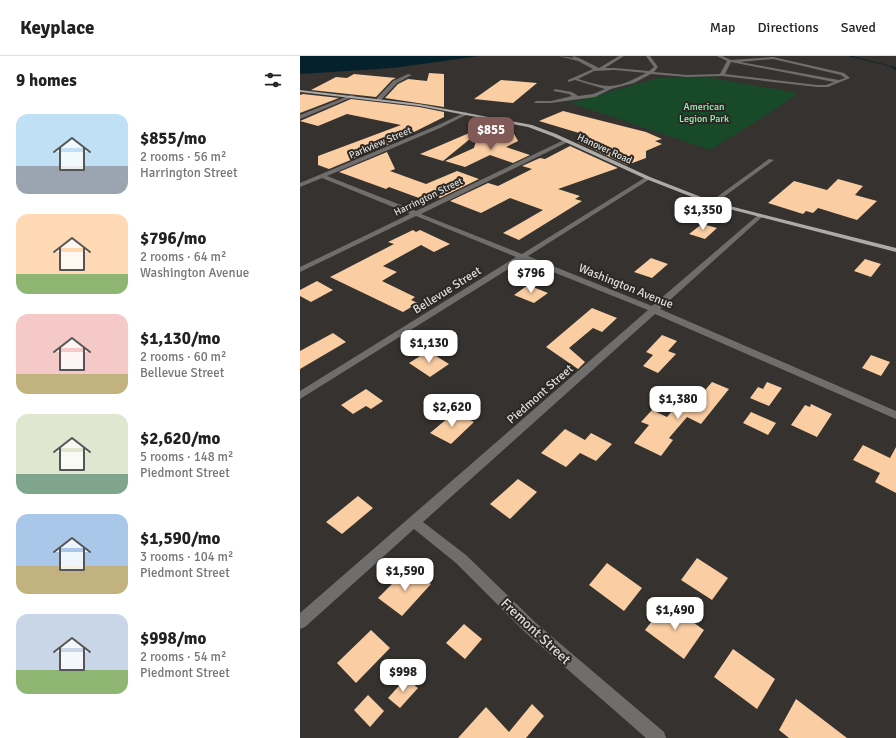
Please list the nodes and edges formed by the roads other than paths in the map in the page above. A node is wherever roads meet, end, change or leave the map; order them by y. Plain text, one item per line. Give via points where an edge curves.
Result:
1 (560, 56) edge
2 (574, 56) edge
3 (622, 56) edge
4 (648, 56) edge
5 (719, 56) edge
6 (579, 60) junction
7 (731, 61) junction
8 (599, 70) junction
9 (652, 72) junction
10 (410, 75) dead end
11 (722, 75) junction
12 (575, 79) junction
13 (570, 81) dead end
14 (840, 82) junction
15 (610, 88) junction
16 (555, 90) dead end
17 (300, 91) edge
18 (353, 96) junction
19 (575, 98) junction
20 (379, 99) junction
21 (536, 102) dead end
22 (466, 113) junction
23 (300, 117) edge
24 (566, 141) junction
25 (771, 160) dead end
26 (322, 176) junction
27 (648, 178) junction
28 (300, 185) edge
29 (712, 202) junction
30 (415, 214) junction
31 (760, 216) junction
32 (896, 250) edge
33 (522, 257) junction
34 (300, 270) edge
35 (654, 310) junction
36 (300, 396) edge
37 (896, 415) edge
38 (414, 522) junction
39 (300, 622) edge
40 (658, 738) edge

1 - 6 street
2 - 6 street
3 - 8 street
4 - 9 street via 656,67
5 - 7 street
6 - 8 street
7 - 11 street
7 - 14 street
7 - 14 street via 773,58 842,74 848,78
8 - 9 street
8 - 12 street via 593,70
9 - 11 street via 687,76
9 - 15 street via 642,78
10 - 20 street via 395,82
11 - 14 street via 806,86 826,86
12 - 13 street
12 - 15 street
15 - 19 street via 605,92
16 - 19 street via 570,93
17 - 18 main road, Hanover Road
18 - 20 main road, Hanover Road
18 - 23 street
19 - 21 street
20 - 22 main road, Hanover Road
22 - 24 main road, Hanover Road via 530,126
22 - 26 street, Parkview Street
24 - 27 main road, Hanover Road
24 - 30 street, Harrington Street
25 - 29 street
26 - 28 street, Parkview Street
26 - 30 street, Washington Avenue
27 - 29 main road, Hanover Road
27 - 33 street, Bellevue Street
29 - 31 main road, Hanover Road
30 - 33 street, Washington Avenue
30 - 34 street, Harrington Street
31 - 32 main road, Hanover Road
31 - 35 street, Piedmont Street
33 - 35 street, Washington Avenue
33 - 36 street, Bellevue Street
35 - 37 street, Washington Avenue
35 - 38 street, Piedmont Street
38 - 39 street, Piedmont Street
38 - 40 street, Fremont Street via 461,559 531,628

